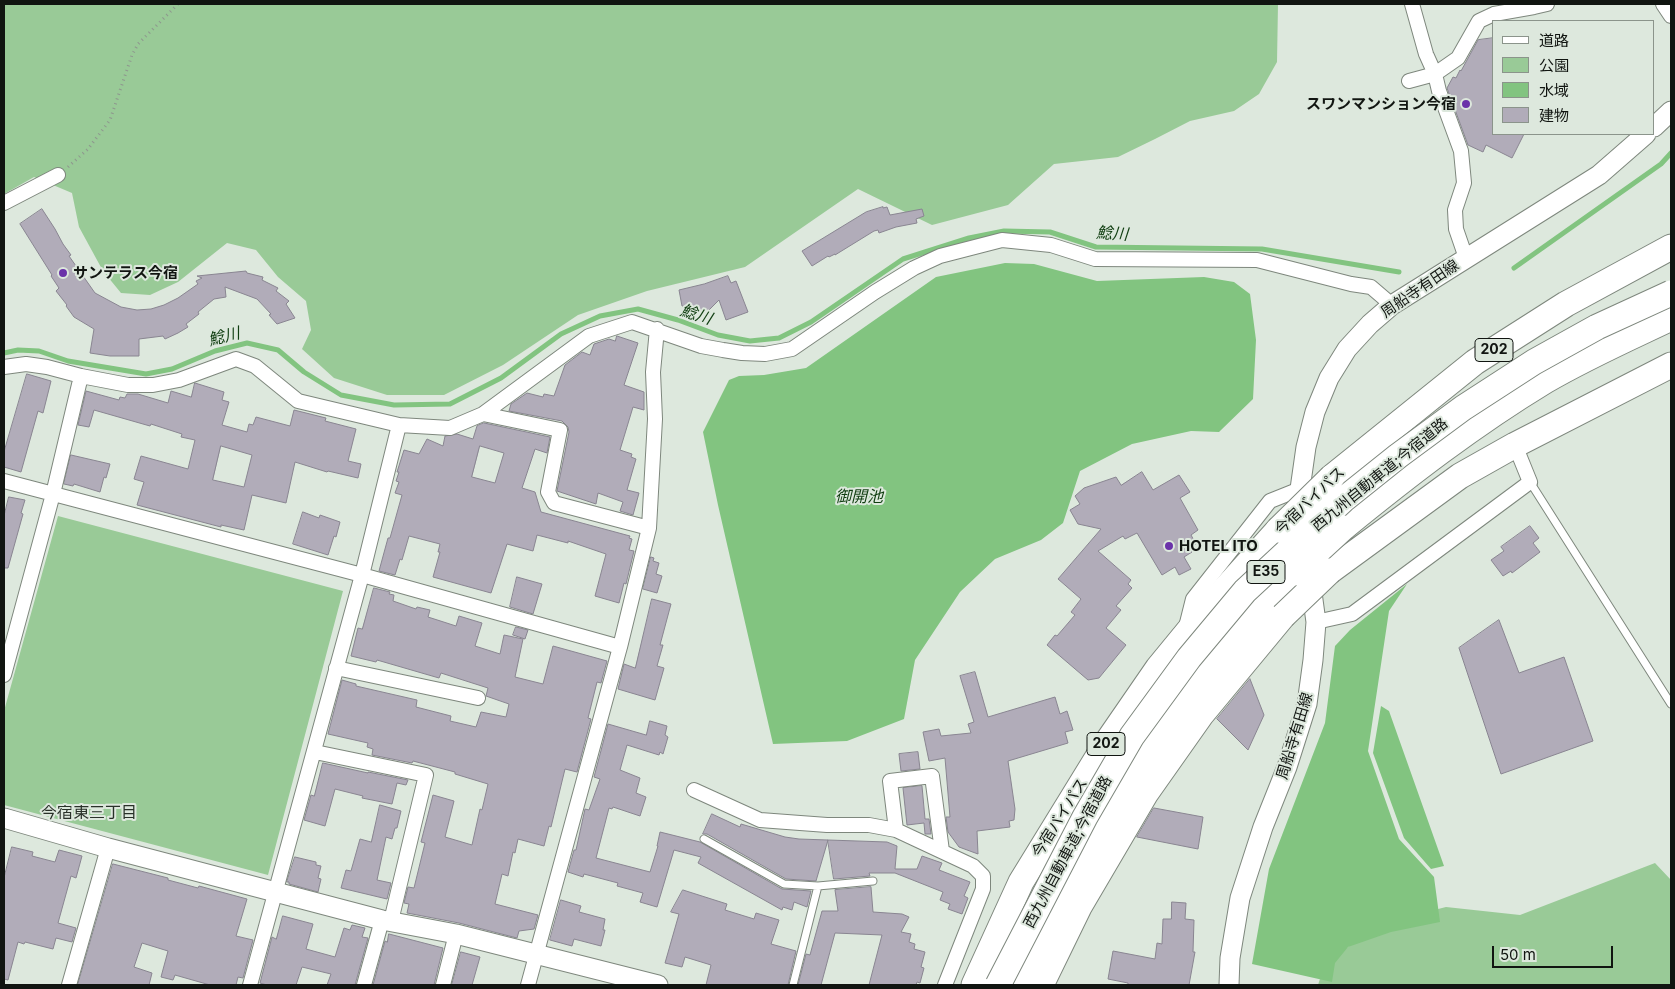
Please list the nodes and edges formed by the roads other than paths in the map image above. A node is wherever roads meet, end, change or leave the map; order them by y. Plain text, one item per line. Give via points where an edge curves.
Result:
1 (1412, 4) edge
2 (1664, 4) edge
3 (1539, 5) edge
4 (1671, 16) edge
5 (1435, 74) junction
6 (1409, 81) dead end
7 (1671, 111) edge
8 (1655, 126) edge
9 (1645, 135) edge
10 (58, 175) road end
11 (4, 203) edge
12 (1671, 247) edge
13 (1466, 258) junction
14 (1671, 293) edge
15 (1392, 305) junction
16 (1671, 318) edge
17 (657, 329) junction
18 (1671, 366) edge
19 (4, 367) edge
20 (81, 376) junction
21 (483, 414) junction
22 (400, 425) junction
23 (1515, 445) junction
24 (4, 481) edge
25 (1530, 482) junction
26 (1300, 489) junction
27 (53, 494) junction
28 (650, 528) junction
29 (362, 575) junction
30 (1316, 622) junction
31 (1183, 637) junction
32 (620, 647) junction
33 (336, 668) junction
34 (4, 675) edge
35 (478, 698) dead end
36 (1671, 704) edge
37 (315, 752) junction
38 (694, 790) dead end
39 (4, 818) edge
40 (896, 830) junction
41 (704, 839) dead end
42 (108, 848) junction
43 (942, 851) junction
44 (874, 881) dead end
45 (818, 886) junction
46 (275, 891) junction
47 (387, 920) junction
48 (456, 934) junction
49 (536, 954) junction
50 (650, 984) edge
51 (70, 985) edge
52 (250, 985) edge
53 (364, 985) edge
54 (443, 985) edge
55 (528, 985) edge
56 (793, 985) edge
57 (945, 985) edge
58 (974, 985) edge
59 (998, 985) edge
60 (1016, 985) edge
61 (1040, 985) edge
62 (1229, 985) edge

1 - 5 street
2 - 4 street
3 - 5 street via 1494,14 1479,21 1458,58
5 - 6 street
5 - 13 street via 1461,151 1464,183 1456,210 1456,229
7 - 8 main road
9 - 13 main road, 周船寺有田線 via 1599,175
10 - 11 street
12 - 31 highway, 今宿バイパス / 202, bridge via 1566,304 1475,362 1332,477 1278,530
13 - 15 main road, 周船寺有田線
14 - 59 highway, 西九州自動車道;今宿道路 / E35, bridge via 1597,327 1534,362 1463,408 1342,500 1245,591 1189,658 1132,736 1084,817
15 - 17 street via 1371,287 1257,260 1095,259 1051,246 1002,240 940,256 914,268 792,349 765,354 742,353 701,346
15 - 26 main road, 周船寺有田線 via 1346,349 1329,378 1314,412
16 - 60 highway, 西九州自動車道;今宿道路 / E35, bridge via 1546,380 1474,427 1402,480 1294,573 1221,654 1153,748 1100,830
17 - 21 street via 632,322 589,336
17 - 28 street
18 - 23 highway
19 - 20 street via 26,364
20 - 22 street via 128,385 153,385 178,380 236,359 256,366 298,401
20 - 27 street
21 - 22 street via 450,428
21 - 28 street via 560,430 548,492 554,503
22 - 29 street
23 - 25 street
23 - 61 highway, bridge via 1460,476 1330,571 1283,616 1201,714 1146,794 1079,907
24 - 27 street
25 - 30 street via 1352,614
25 - 36 lane
26 - 30 main road, 周船寺有田線
26 - 31 street via 1270,501 1193,599
27 - 29 street
27 - 34 street
28 - 32 street
29 - 32 street
29 - 33 street
30 - 62 main road, 周船寺有田線 via 1307,704 1240,898
31 - 58 highway, 今宿バイパス / 202 via 1107,742 1021,882
32 - 49 street
33 - 35 street
33 - 37 street
37 - 46 street
37 - 47 street via 426,775
38 - 40 street via 760,820 870,825
39 - 42 main road
40 - 43 street
40 - 43 street via 890,781 932,776
41 - 45 lane via 784,884
42 - 46 main road
42 - 51 street
43 - 57 street via 973,866 983,876 983,889
44 - 45 lane
45 - 56 lane
46 - 47 main road
46 - 52 street
47 - 48 main road
47 - 53 street
48 - 49 main road
48 - 54 street
49 - 50 main road
49 - 55 street

